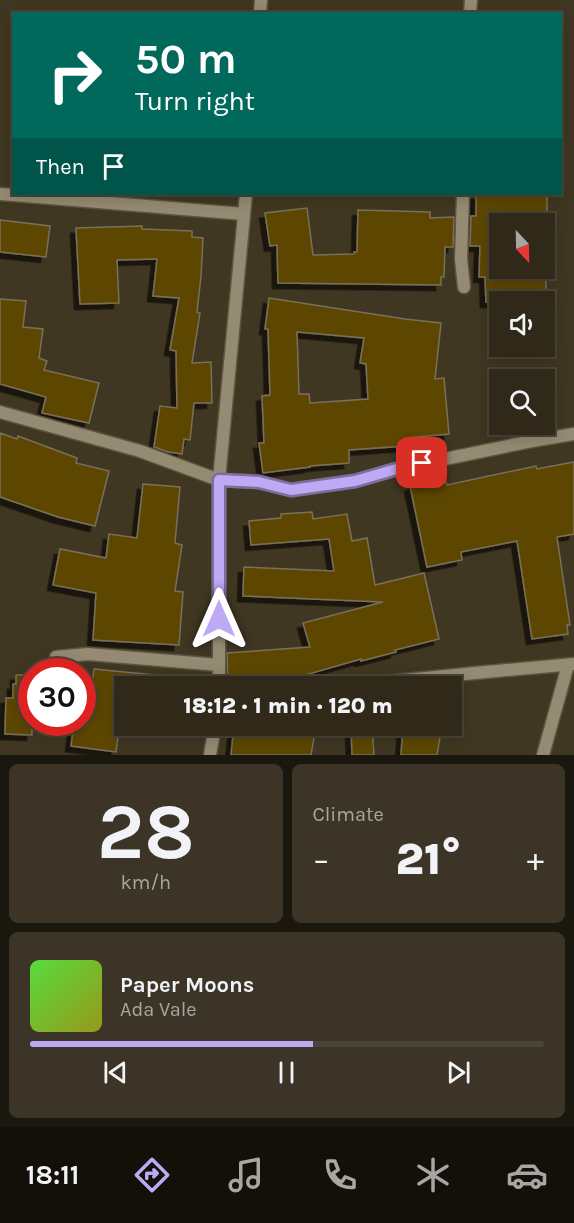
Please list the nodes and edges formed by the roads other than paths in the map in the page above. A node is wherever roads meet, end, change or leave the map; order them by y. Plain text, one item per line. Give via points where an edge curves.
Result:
1 (12, 195) edge
2 (246, 195) edge
3 (463, 195) edge
4 (244, 214) junction
5 (464, 287) dead end
6 (0, 412) edge
7 (574, 434) edge
8 (219, 480) junction
9 (56, 657) dead end
10 (219, 665) junction
11 (571, 665) edge
12 (219, 676) edge
13 (445, 676) edge
14 (213, 736) edge
15 (210, 755) edge
16 (543, 755) edge

1 - 4 street
2 - 4 street
3 - 5 street
4 - 8 street
6 - 8 street via 140,452
7 - 8 street via 400,468 355,481 291,490 259,482
8 - 10 street
9 - 10 street via 88,654
10 - 12 street
11 - 13 street
11 - 16 street
14 - 15 street

